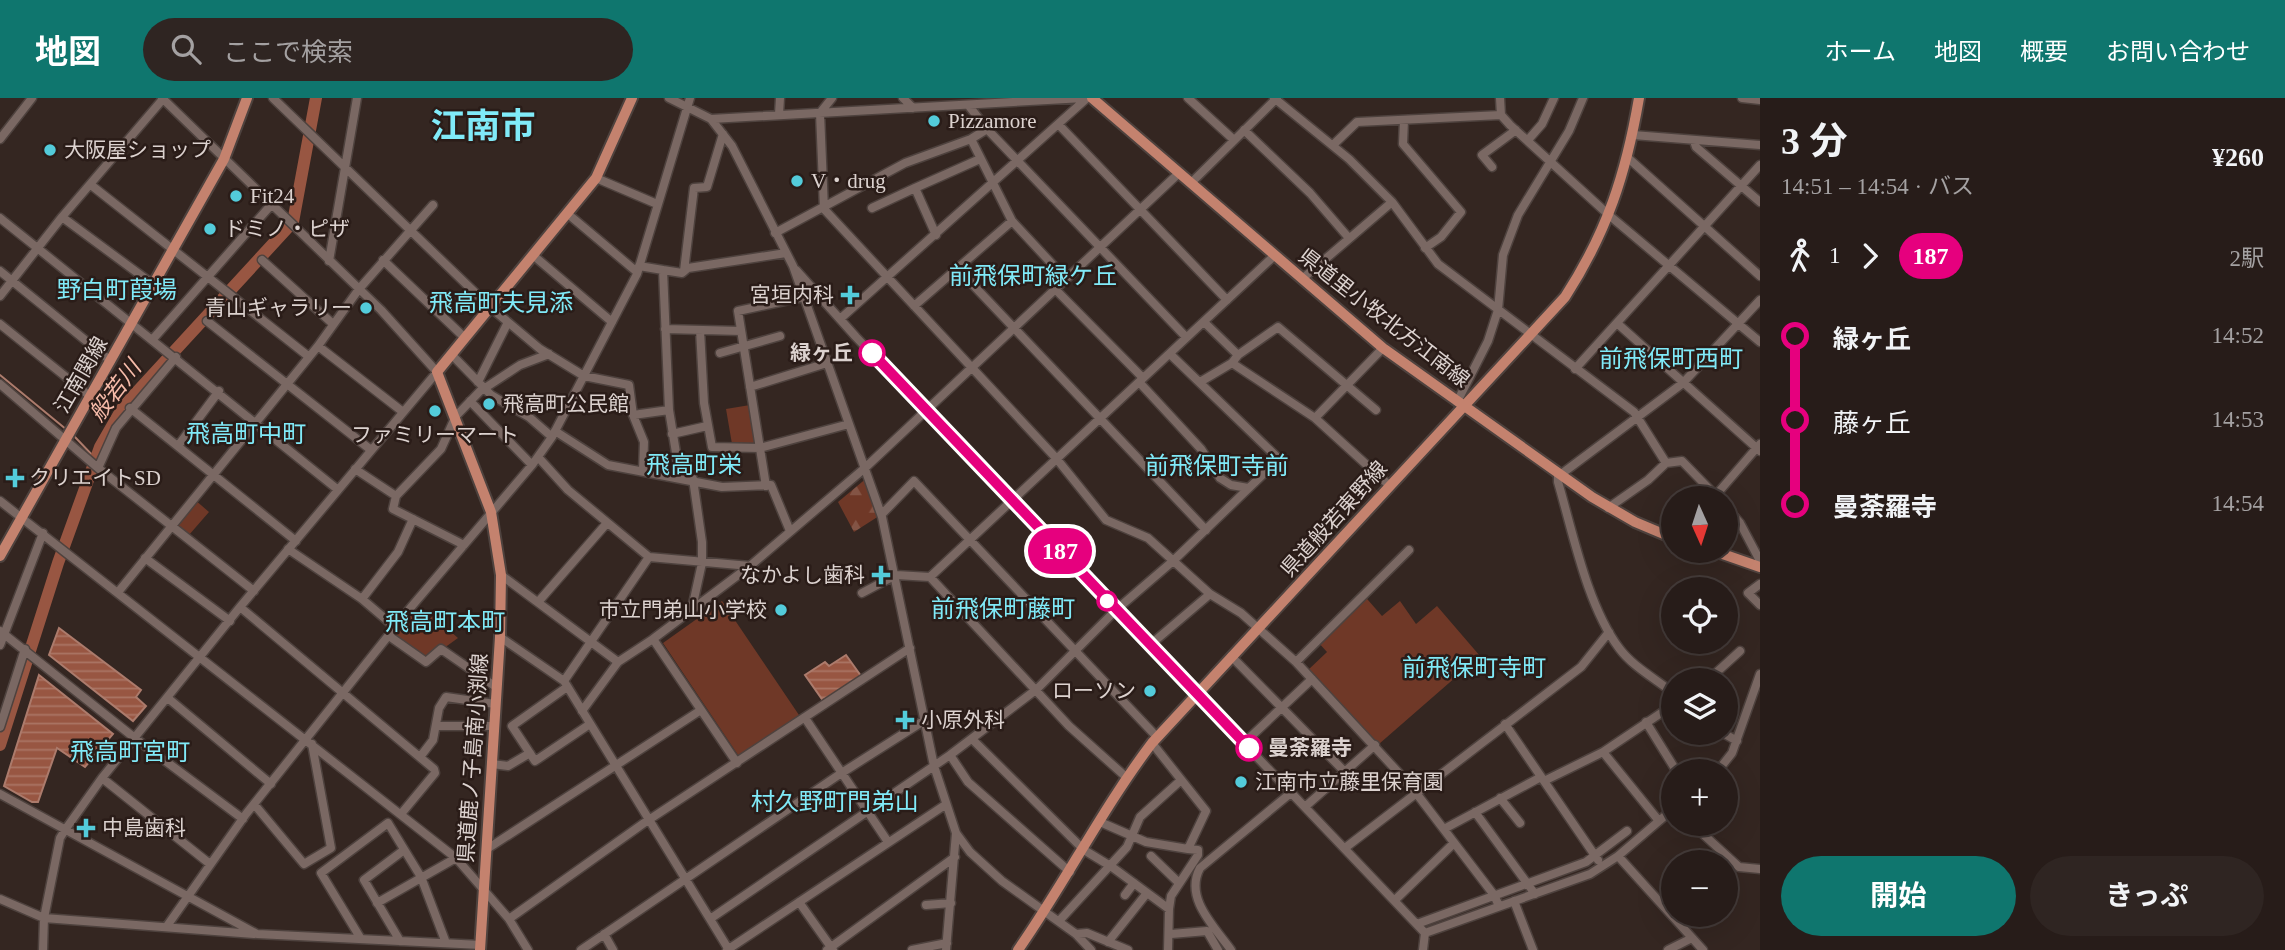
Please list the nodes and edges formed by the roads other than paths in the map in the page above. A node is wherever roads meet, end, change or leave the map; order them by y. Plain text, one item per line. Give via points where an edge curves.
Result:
1 (32, 98) edge
2 (163, 98) edge
3 (247, 98) edge
4 (273, 98) edge
5 (357, 98) edge
6 (632, 98) edge
7 (669, 98) edge
8 (780, 98) edge
9 (832, 98) edge
10 (903, 98) edge
11 (1088, 98) edge
12 (1188, 98) edge
13 (1276, 98) edge
14 (1500, 98) edge
15 (1554, 98) edge
16 (1583, 98) edge
17 (1639, 98) edge
18 (1742, 98) edge
19 (1760, 100) edge
20 (689, 102) edge
21 (971, 102) edge
22 (913, 108) junction
23 (820, 113) junction
24 (779, 114) junction
25 (1502, 115) junction
26 (711, 119) junction
27 (1404, 120) junction
28 (1059, 125) junction
29 (987, 129) junction
30 (1244, 130) junction
31 (1516, 130) junction
32 (723, 134) junction
33 (1633, 135) junction
34 (0, 139) edge
35 (971, 139) junction
36 (1234, 140) junction
37 (1528, 140) junction
38 (1694, 141) junction
39 (1333, 145) junction
40 (1760, 145) edge
41 (1627, 157) junction
42 (224, 159) junction
43 (981, 159) junction
44 (1551, 160) junction
45 (1019, 161) junction
46 (1760, 165) edge
47 (346, 167) junction
48 (1492, 167) dead end
49 (1179, 173) junction
50 (596, 178) junction
51 (1191, 183) junction
52 (91, 185) junction
53 (992, 185) junction
54 (1741, 186) junction
55 (915, 188) junction
56 (1392, 202) junction
57 (1760, 202) edge
58 (657, 204) junction
59 (271, 205) junction
60 (433, 205) dead end
61 (873, 208) dead end
62 (824, 209) junction
63 (1140, 209) junction
64 (568, 214) junction
65 (1610, 216) junction
66 (62, 217) junction
67 (0, 218) edge
68 (1012, 221) junction
69 (1704, 227) junction
70 (410, 230) junction
71 (775, 233) junction
72 (936, 234) junction
73 (1348, 237) junction
74 (37, 248) junction
75 (1099, 248) junction
76 (1425, 248) junction
77 (175, 249) junction
78 (786, 253) junction
79 (534, 256) junction
80 (1275, 256) junction
81 (262, 260) dead end
82 (383, 260) junction
83 (329, 261) junction
84 (793, 266) junction
85 (1668, 267) junction
86 (957, 268) junction
87 (638, 269) junction
88 (663, 270) junction
89 (0, 271) edge
90 (684, 271) junction
91 (1760, 276) edge
92 (210, 277) junction
93 (888, 277) junction
94 (1066, 279) junction
95 (1302, 279) junction
96 (12, 281) junction
97 (153, 285) junction
98 (359, 289) junction
99 (1055, 289) junction
100 (0, 296) edge
101 (803, 297) junction
102 (1227, 300) junction
103 (1760, 300) edge
104 (914, 306) junction
105 (490, 307) junction
106 (1498, 310) junction
107 (841, 319) junction
108 (207, 321) dead end
109 (508, 322) junction
110 (612, 322) junction
111 (1204, 322) junction
112 (1740, 323) junction
113 (0, 324) edge
114 (131, 324) junction
115 (333, 324) junction
116 (1618, 324) junction
117 (1013, 327) junction
118 (665, 329) junction
119 (699, 330) junction
120 (741, 331) junction
121 (1532, 335) junction
122 (780, 337) dead end
123 (1186, 337) junction
124 (465, 338) junction
125 (153, 339) junction
126 (1760, 342) edge
127 (318, 346) junction
128 (743, 347) junction
129 (1383, 348) junction
130 (720, 353) dead end
131 (549, 354) junction
132 (1170, 354) junction
133 (307, 355) junction
134 (452, 355) junction
135 (176, 357) junction
136 (1235, 359) junction
137 (111, 361) junction
138 (827, 363) junction
139 (971, 368) junction
140 (1575, 369) junction
141 (436, 372) junction
142 (584, 376) junction
143 (1141, 380) junction
144 (1200, 382) junction
145 (285, 383) junction
146 (1683, 383) junction
147 (0, 384) edge
148 (1348, 385) junction
149 (482, 386) junction
150 (750, 387) junction
151 (219, 391) junction
152 (90, 397) junction
153 (470, 401) junction
154 (1461, 405) junction
155 (130, 408) junction
156 (926, 410) junction
157 (669, 411) junction
158 (1376, 411) dead end
159 (403, 412) junction
160 (633, 415) junction
161 (1638, 417) junction
162 (455, 418) junction
163 (1099, 418) junction
164 (1315, 418) junction
165 (255, 421) junction
166 (849, 424) junction
167 (707, 426) junction
168 (553, 434) junction
169 (672, 434) junction
170 (66, 440) junction
171 (178, 446) junction
172 (760, 448) junction
173 (1759, 448) edge
174 (371, 450) junction
175 (538, 457) junction
176 (1056, 458) junction
177 (1666, 463) junction
178 (532, 465) junction
179 (866, 467) junction
180 (99, 468) junction
181 (355, 469) junction
182 (643, 471) junction
183 (214, 473) junction
184 (1559, 475) junction
185 (680, 477) junction
186 (693, 479) junction
187 (766, 486) junction
188 (1390, 486) junction
189 (1706, 486) edge
190 (1726, 486) edge
191 (1248, 488) junction
192 (337, 489) junction
193 (396, 496) junction
194 (0, 500) edge
195 (1012, 500) junction
196 (1608, 508) junction
197 (491, 512) junction
198 (881, 514) junction
199 (413, 519) junction
200 (21, 520) junction
201 (1738, 521) edge
202 (607, 523) junction
203 (171, 525) junction
204 (1206, 530) junction
205 (790, 531) junction
206 (1661, 532) edge
207 (43, 533) junction
208 (969, 538) junction
209 (296, 541) junction
210 (464, 545) junction
211 (289, 549) junction
212 (1409, 550) dead end
213 (0, 556) edge
214 (649, 557) junction
215 (145, 558) junction
216 (1738, 559) edge
217 (1173, 561) junction
218 (702, 563) junction
219 (750, 566) junction
220 (1758, 566) edge
221 (501, 575) junction
222 (896, 575) junction
223 (930, 577) junction
224 (1760, 584) edge
225 (119, 591) junction
226 (254, 591) junction
227 (862, 593) dead end
228 (1210, 594) junction
229 (362, 599) junction
230 (539, 601) junction
231 (1760, 605) edge
232 (240, 607) junction
233 (1116, 610) junction
234 (691, 613) junction
235 (229, 621) junction
236 (1258, 630) junction
237 (392, 632) junction
238 (1609, 632) junction
239 (2, 633) edge
240 (500, 638) junction
241 (653, 639) junction
242 (591, 641) junction
243 (0, 645) edge
244 (1150, 645) junction
245 (910, 648) junction
246 (25, 649) junction
247 (1075, 651) junction
248 (1740, 651) dead end
249 (1231, 656) junction
250 (202, 657) junction
251 (618, 662) junction
252 (1296, 662) junction
253 (1721, 668) edge
254 (1760, 674) edge
255 (1312, 679) junction
256 (1661, 683) edge
257 (566, 684) junction
258 (496, 687) junction
259 (1037, 689) junction
260 (344, 693) junction
261 (1196, 693) junction
262 (169, 699) junction
263 (495, 704) junction
264 (1283, 708) junction
265 (701, 710) junction
266 (582, 711) junction
267 (1661, 713) edge
268 (805, 718) junction
269 (925, 719) junction
270 (1738, 719) edge
271 (1646, 722) junction
272 (590, 724) junction
273 (1505, 724) junction
274 (436, 726) junction
275 (494, 726) junction
276 (0, 727) edge
277 (135, 739) junction
278 (972, 739) junction
279 (1155, 740) junction
280 (309, 741) junction
281 (1244, 743) junction
282 (1374, 745) junction
283 (1603, 752) junction
284 (530, 753) junction
285 (950, 755) junction
286 (421, 757) junction
287 (1669, 759) edge
288 (492, 764) junction
289 (737, 764) junction
290 (934, 766) junction
291 (615, 767) junction
292 (1344, 771) junction
293 (840, 774) junction
294 (1126, 777) junction
295 (102, 778) junction
296 (1543, 779) junction
297 (1180, 780) junction
298 (271, 784) junction
299 (1292, 792) junction
300 (0, 794) edge
301 (1417, 794) junction
302 (1500, 798) junction
303 (254, 804) junction
304 (944, 804) junction
305 (1306, 806) junction
306 (867, 812) junction
307 (1475, 812) junction
308 (401, 814) junction
309 (1661, 814) edge
310 (1655, 816) junction
311 (243, 819) junction
312 (649, 820) junction
313 (1100, 822) junction
314 (1520, 823) dead end
315 (1444, 829) junction
316 (65, 830) junction
317 (1627, 831) dead end
318 (956, 833) junction
319 (1132, 836) junction
320 (1705, 836) edge
321 (888, 842) junction
322 (1454, 843) junction
323 (1345, 848) junction
324 (487, 849) junction
325 (1188, 849) junction
326 (404, 850) junction
327 (1084, 850) junction
328 (1151, 856) dead end
329 (1618, 856) junction
330 (956, 857) junction
331 (456, 858) junction
332 (1598, 861) junction
333 (210, 864) junction
334 (1111, 866) junction
335 (1760, 870) edge
336 (1070, 872) junction
337 (421, 879) junction
338 (685, 879) junction
339 (1134, 883) junction
340 (1179, 883) junction
341 (484, 887) junction
342 (1530, 888) junction
343 (1147, 893) junction
344 (1125, 895) dead end
345 (190, 896) junction
346 (0, 899) edge
347 (1395, 900) junction
348 (1496, 900) junction
349 (1514, 901) junction
350 (799, 902) junction
351 (377, 903) junction
352 (951, 903) junction
353 (926, 905) dead end
354 (1169, 909) junction
355 (1046, 911) junction
356 (44, 918) junction
357 (509, 919) junction
358 (709, 919) junction
359 (1059, 920) junction
360 (240, 924) junction
361 (1417, 924) junction
362 (167, 926) junction
363 (231, 932) junction
364 (1425, 933) junction
365 (257, 934) junction
366 (604, 934) junction
367 (1076, 934) junction
368 (1171, 934) dead end
369 (1692, 938) junction
370 (361, 939) junction
371 (400, 941) junction
372 (1108, 942) junction
373 (446, 943) junction
374 (947, 946) edge
375 (481, 947) edge
376 (831, 949) edge
377 (43, 950) edge
378 (528, 950) edge
379 (581, 950) edge
380 (613, 950) edge
381 (728, 950) edge
382 (912, 950) edge
383 (1018, 950) edge
384 (1091, 950) edge
385 (1128, 950) edge
386 (1168, 950) edge
387 (1218, 950) edge
388 (1231, 950) edge
389 (1423, 950) edge
390 (1533, 950) edge
391 (1668, 950) edge
392 (1703, 950) edge

1 - 34 street
2 - 42 street
2 - 52 street
3 - 42 main road, 江南関線
4 - 47 street
5 - 47 street
6 - 50 main road
7 - 20 street
8 - 24 street
9 - 23 street
10 - 22 street
11 - 21 street
11 - 28 street
11 - 49 main road, 県道里小牧北方江南線
12 - 36 street
13 - 30 street
13 - 39 street
14 - 25 street
15 - 37 street
16 - 44 street
17 - 33 main road, 県道般若東野線
18 - 19 street
20 - 26 street
20 - 58 street
21 - 22 street
21 - 29 street
22 - 23 street
23 - 24 street
23 - 62 street
24 - 26 street
25 - 27 street
25 - 31 street
26 - 32 street
27 - 39 street via 1357,122
27 - 76 street via 1403,144 1461,212 1441,237
28 - 45 street
28 - 63 street
29 - 35 street
29 - 45 street
30 - 36 street
30 - 73 street
31 - 37 street
31 - 48 street via 1482,155
32 - 71 street
32 - 90 street via 706,187 694,188
33 - 38 street
33 - 41 main road, 県道般若東野線
35 - 43 street
35 - 62 street via 905,163
36 - 51 street
37 - 44 street
38 - 40 street
38 - 54 street
39 - 56 street
41 - 65 main road, 県道般若東野線
41 - 69 street
42 - 59 street
42 - 77 main road, 江南関線
43 - 53 street
43 - 55 street
44 - 65 street
44 - 106 street via 1518,215 1503,255
45 - 53 street
45 - 75 street
46 - 54 street
47 - 70 street
47 - 83 street
49 - 51 main road, 県道里小牧北方江南線
49 - 63 street
50 - 58 street
50 - 64 main road
51 - 80 main road, 県道里小牧北方江南線
52 - 66 street
52 - 77 street
53 - 68 street
53 - 72 street
54 - 57 street
54 - 69 street
55 - 61 street
55 - 72 street
56 - 73 street
56 - 76 street
58 - 87 street
59 - 83 street
59 - 92 street
60 - 70 street
62 - 71 street
62 - 93 street
63 - 75 street
63 - 102 street
64 - 79 main road
64 - 87 street
65 - 85 street
65 - 121 main road, 県道般若東野線 via 1571,288
66 - 74 street
66 - 97 street
67 - 74 street
68 - 86 street
68 - 94 street
69 - 85 street
69 - 91 street
70 - 82 street
70 - 105 street
71 - 78 street
72 - 93 street
73 - 95 street
74 - 96 street
74 - 114 street
75 - 94 street
75 - 123 street
76 - 106 street via 1438,264
77 - 92 street
77 - 97 main road, 江南関線
78 - 84 street
78 - 90 street
79 - 105 main road
79 - 110 street
80 - 95 main road, 県道里小牧北方江南線
80 - 102 street
81 - 115 street
82 - 98 street
82 - 124 street
83 - 98 street
84 - 101 street
84 - 107 street
85 - 112 street
85 - 116 street
86 - 104 street
86 - 117 street
87 - 88 street
87 - 110 street
88 - 90 street
88 - 118 street
89 - 96 street
92 - 125 street
92 - 133 street
93 - 104 street
93 - 107 street
94 - 99 street
95 - 129 main road, 県道里小牧北方江南線
96 - 100 street
96 - 137 street
97 - 114 main road, 江南関線
98 - 115 street
98 - 141 street
99 - 117 street
99 - 143 street
101 - 120 street via 738,311
101 - 138 street
102 - 111 street
103 - 112 street
104 - 139 street
105 - 109 street
105 - 124 main road
106 - 121 street
106 - 154 street
107 - 156 street
108 - 145 street
109 - 131 street
109 - 149 street
110 - 142 street
111 - 123 street
111 - 136 street
112 - 126 street
112 - 146 street
113 - 152 street
114 - 125 street
114 - 137 main road, 江南関線
115 - 127 street
116 - 140 street
116 - 146 street
117 - 139 street
117 - 163 street
118 - 119 street
118 - 157 street
119 - 120 street
119 - 167 street
120 - 128 street
121 - 140 street
121 - 154 main road, 県道般若東野線
122 - 128 street
123 - 132 street
124 - 134 main road
125 - 135 street
127 - 133 street
127 - 159 street
128 - 130 street
128 - 150 street
129 - 148 street
129 - 154 main road, 県道里小牧北方江南線
131 - 142 street
131 - 149 street
132 - 143 street
132 - 144 street
133 - 145 street
134 - 141 main road
134 - 149 street
135 - 151 street
135 - 155 street
136 - 144 street
136 - 148 street via 1278,327
136 - 164 street
137 - 152 main road, 江南関線
138 - 150 street
138 - 166 street
139 - 156 street
139 - 176 street
140 - 161 street via 1613,393
141 - 159 street
141 - 162 main road, 県道鹿ノ子島南小渕線
142 - 160 street via 629,384
142 - 168 street
143 - 163 street
143 - 191 street via 1220,478
144 - 191 street via 1279,459
145 - 165 street
145 - 174 street
146 - 161 street
146 - 173 street
147 - 170 street
148 - 158 street
148 - 164 street
149 - 153 street
149 - 168 street
150 - 172 street
151 - 165 street
151 - 171 street
152 - 170 main road, 江南関線
153 - 162 street
153 - 178 street
154 - 184 main road, 県道里小牧北方江南線
154 - 188 main road, 県道般若東野線
155 - 171 street
155 - 180 street
156 - 179 street
156 - 195 street
157 - 160 street
157 - 169 street
159 - 174 street
160 - 182 street via 645,442
161 - 177 street
161 - 184 street
162 - 193 street via 440,449
162 - 197 main road, 県道鹿ノ子島南小渕線
163 - 176 street
163 - 204 street
164 - 188 street
165 - 183 street
165 - 192 street
166 - 172 street
166 - 179 street
167 - 169 street
167 - 172 street via 712,447
168 - 175 street
168 - 182 street via 608,465
169 - 185 street
170 - 180 street
170 - 200 main road, 江南関線
171 - 183 street
172 - 187 street
173 - 190 street
174 - 181 street
175 - 178 street
175 - 202 street
176 - 195 street
176 - 217 street via 1106,520 1148,538
177 - 189 street via 1682,461
177 - 196 street
178 - 197 street
179 - 198 street
179 - 205 street
180 - 203 street
181 - 192 street
181 - 193 street
182 - 185 street
183 - 203 street
183 - 209 street
184 - 196 main road, 県道里小牧北方江南線
184 - 238 street via 1588,581
185 - 186 street
186 - 187 street via 722,487
186 - 218 street
187 - 205 street via 772,485
188 - 236 main road, 県道般若東野線
191 - 204 street
192 - 209 street
193 - 199 street via 393,509
194 - 200 street
195 - 208 street
195 - 233 street
196 - 206 main road, 県道里小牧北方江南線
197 - 210 street
197 - 221 main road, 県道鹿ノ子島南小渕線
198 - 208 street via 914,481
198 - 222 street
199 - 210 street
199 - 229 street via 398,552
200 - 207 street
200 - 213 main road, 江南関線
201 - 220 street via 1759,559
202 - 214 street
202 - 230 street
203 - 215 street
203 - 226 street
204 - 217 street
205 - 219 street
207 - 225 street
207 - 239 street
208 - 223 street
208 - 247 street
209 - 211 street
210 - 237 street
211 - 226 street
211 - 229 street
212 - 252 street
214 - 218 street
214 - 242 street
215 - 225 street
215 - 235 street
216 - 220 main road
217 - 228 street
217 - 233 street
218 - 219 street
218 - 234 street
219 - 234 street
221 - 230 street
221 - 240 main road, 県道鹿ノ子島南小渕線
222 - 223 street
222 - 227 street
222 - 245 street
223 - 259 street
224 - 231 street via 1748,593
225 - 250 street
226 - 232 street
228 - 236 street
228 - 244 street
229 - 237 street
230 - 242 street
232 - 235 street
232 - 260 street
233 - 244 street
233 - 247 street
234 - 241 street
235 - 250 street
236 - 249 main road, 県道般若東野線
236 - 252 street
237 - 258 street via 426,662 440,649
237 - 260 street
238 - 256 street via 1621,651
238 - 273 street via 1581,667
239 - 243 street
239 - 246 street
240 - 257 street
240 - 258 main road, 県道鹿ノ子島南小渕線
241 - 251 street
241 - 265 street
242 - 251 street
242 - 257 street
244 - 261 street
245 - 268 street
245 - 269 street
246 - 276 street
246 - 277 street
247 - 259 street
247 - 279 street
248 - 253 street
249 - 261 main road, 県道般若東野線
249 - 264 street
250 - 262 street
250 - 280 street
251 - 266 street
252 - 255 street
254 - 270 street
255 - 264 street
255 - 282 street
257 - 266 street
257 - 284 street via 512,726
258 - 263 main road, 県道鹿ノ子島南小渕線
259 - 278 street
259 - 294 street via 1069,726
260 - 280 street
260 - 286 street
261 - 279 main road, 県道般若東野線
261 - 281 street
262 - 277 street
262 - 298 street
263 - 274 street via 446,697
263 - 275 main road, 県道鹿ノ子島南小渕線
264 - 281 street
264 - 292 street
265 - 289 street
265 - 291 street
266 - 272 street
267 - 271 street
268 - 289 street
268 - 293 street
269 - 290 street
269 - 293 street
271 - 283 street
271 - 287 street
272 - 284 street via 535,761
272 - 291 street
273 - 296 street
273 - 301 street
274 - 275 street
274 - 286 street
275 - 288 main road, 県道鹿ノ子島南小渕線
277 - 295 street
277 - 311 street
278 - 285 street
278 - 327 street
279 - 294 main road, 県道般若東野線
279 - 297 street
280 - 298 street
280 - 303 street via 331,848 304,864
280 - 308 street
281 - 299 street
282 - 292 street
282 - 301 street
283 - 296 street
283 - 310 street
284 - 288 street via 508,766
285 - 290 street
285 - 336 street via 968,782
286 - 308 street via 435,773
288 - 324 main road, 県道鹿ノ子島南小渕線
289 - 312 street
290 - 304 street
290 - 306 street
291 - 312 street
291 - 324 street
292 - 305 street
293 - 306 street
293 - 338 street
294 - 313 main road, 県道般若東野線
295 - 316 street
295 - 333 street
296 - 302 street
296 - 332 street
297 - 319 street via 1140,817
297 - 325 street via 1206,811
298 - 303 street
299 - 305 street
299 - 388 street via 1196,875 1194,894
300 - 316 street
301 - 315 street
301 - 323 street
302 - 307 street
302 - 314 street
303 - 311 street
304 - 318 street
304 - 321 street
305 - 323 street
306 - 321 street
306 - 358 street
307 - 315 street
307 - 342 street
308 - 331 street
309 - 310 street
310 - 329 street
311 - 333 street
312 - 338 street
312 - 357 street
313 - 319 street
313 - 327 main road, 県道般若東野線
315 - 322 street
316 - 345 street
316 - 356 street
317 - 332 street
318 - 330 street
318 - 355 street via 1002,881
319 - 325 street
319 - 334 street
320 - 335 street via 1739,867
321 - 350 street
322 - 347 street
322 - 348 street
323 - 347 street
324 - 341 main road, 県道鹿ノ子島南小渕線
325 - 340 street via 1198,850 1198,855
326 - 337 street
326 - 351 street via 364,880
326 - 370 street via 388,823 321,873
327 - 334 street
327 - 336 main road, 県道般若東野線
328 - 340 street
329 - 332 street
329 - 369 street
330 - 352 street
330 - 376 street
331 - 337 street
331 - 341 street
332 - 342 street
332 - 342 street via 1578,879
333 - 345 street
334 - 339 street
334 - 359 street
336 - 355 main road, 県道般若東野線
337 - 351 street
337 - 373 street
338 - 358 street
338 - 366 street
339 - 343 street
339 - 344 street
340 - 354 street
341 - 357 street
341 - 375 main road, 県道鹿ノ子島南小渕線
342 - 348 street
342 - 349 street
343 - 354 street
343 - 372 street
345 - 360 street
345 - 362 street
346 - 356 street
347 - 361 street
348 - 349 street
348 - 361 street
348 - 364 street
349 - 390 street
350 - 376 street
350 - 381 street
351 - 371 street
352 - 353 street
352 - 374 street
354 - 386 street
355 - 359 street
355 - 383 main road, 県道般若東野線
356 - 362 street
356 - 377 street
357 - 378 street
358 - 381 street
359 - 367 street
360 - 363 street
360 - 365 street
361 - 364 street
362 - 363 street
363 - 365 street
364 - 389 street
365 - 370 street
366 - 379 street
366 - 380 street
367 - 372 street via 1087,933
367 - 384 street
368 - 387 street via 1208,931
369 - 391 street
369 - 392 street
370 - 371 street
371 - 373 street
372 - 385 street
373 - 375 street
374 - 382 street

